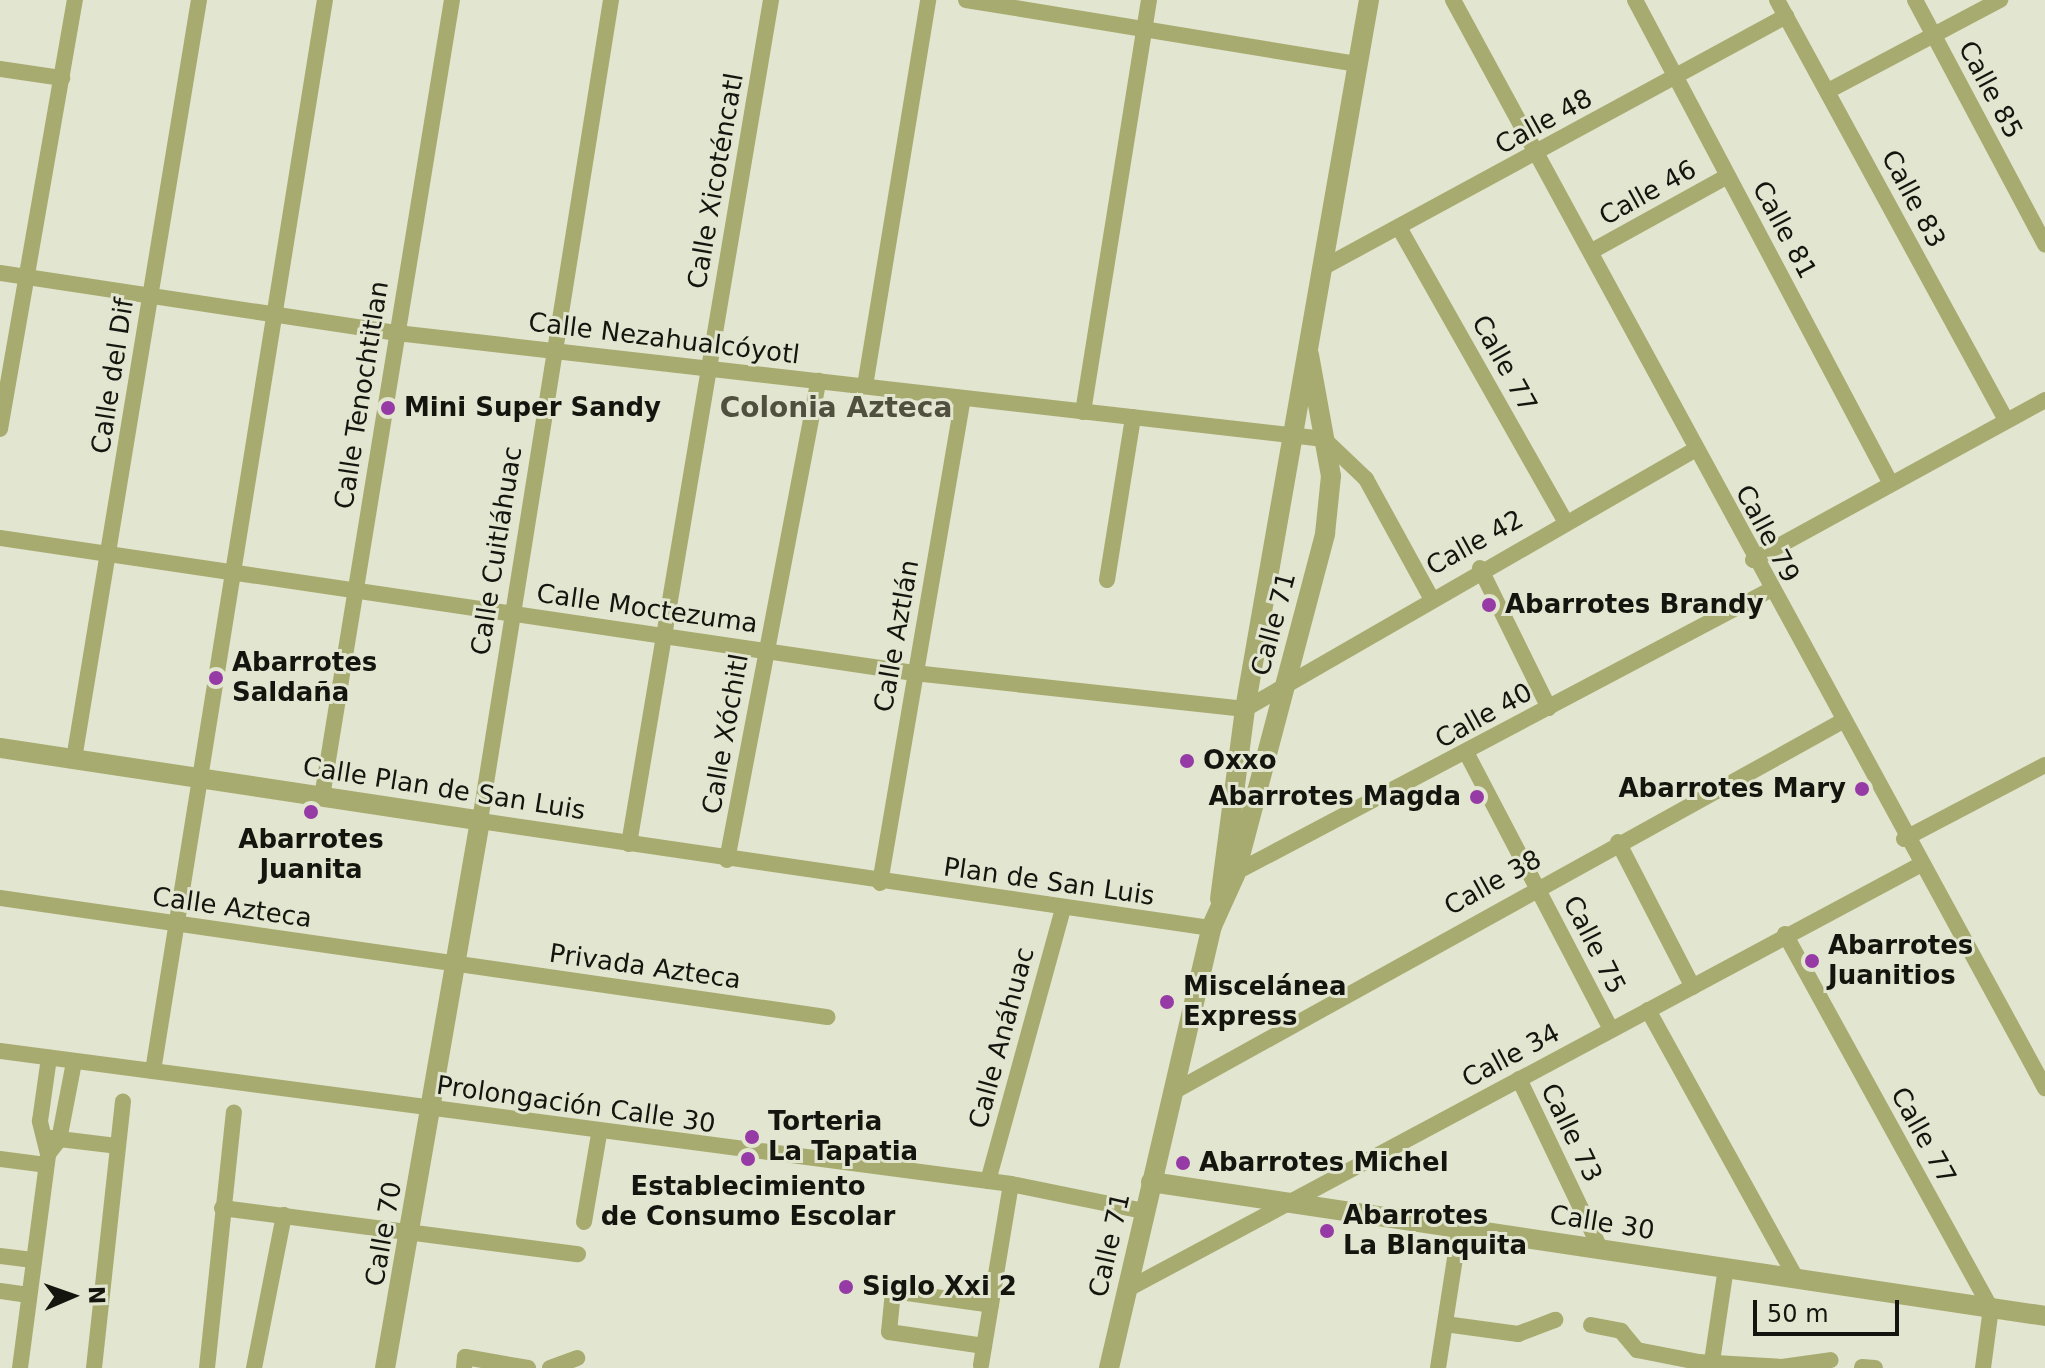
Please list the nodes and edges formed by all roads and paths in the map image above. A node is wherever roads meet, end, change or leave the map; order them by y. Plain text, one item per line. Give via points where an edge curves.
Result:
1 (75, 0) edge
2 (199, 0) edge
3 (325, 0) edge
4 (452, 0) edge
5 (611, 0) edge
6 (771, 0) edge
7 (928, 0) edge
8 (966, 0) edge
9 (1149, 0) edge
10 (1369, 0) edge
11 (1453, 0) edge
12 (1635, 0) edge
13 (1777, 0) edge
14 (1915, 0) edge
15 (2000, 0) edge
16 (1786, 16) junction
17 (1144, 29) junction
18 (1933, 35) junction
19 (1358, 64) junction
20 (0, 69) edge
21 (1674, 77) junction
22 (62, 78) junction
23 (1828, 91) junction
24 (1536, 152) junction
25 (1728, 176) junction
26 (1401, 231) junction
27 (2045, 245) edge
28 (1592, 251) junction
29 (1324, 267) junction
30 (0, 273) edge
31 (27, 277) junction
32 (150, 296) junction
33 (274, 316) junction
34 (397, 333) junction
35 (555, 351) junction
36 (1309, 355) junction
37 (709, 369) junction
38 (818, 381) junction
39 (865, 386) junction
40 (963, 398) junction
41 (2045, 400) edge
42 (1083, 412) junction
43 (1133, 417) junction
44 (2006, 420) junction
45 (0, 429) edge
46 (1297, 436) junction
47 (1324, 439) junction
48 (1696, 449) junction
49 (1890, 482) junction
50 (1565, 521) junction
51 (0, 538) edge
52 (108, 555) junction
53 (1753, 560) junction
54 (1480, 568) junction
55 (233, 574) junction
56 (1107, 580) dead end
57 (1770, 590) junction
58 (355, 593) junction
59 (1430, 596) junction
60 (513, 614) junction
61 (664, 636) junction
62 (765, 651) junction
63 (914, 673) junction
64 (1284, 690) junction
65 (1549, 708) junction
66 (1245, 709) junction
67 (1841, 722) junction
68 (0, 748) edge
69 (1467, 754) junction
70 (74, 759) junction
71 (2045, 765) edge
72 (200, 778) junction
73 (322, 797) junction
74 (480, 821) junction
75 (1904, 839) junction
76 (1618, 842) junction
77 (629, 844) junction
78 (727, 860) junction
79 (1920, 865) junction
80 (1228, 876) junction
81 (880, 883) junction
82 (1536, 886) junction
83 (0, 898) edge
84 (1063, 908) junction
85 (177, 924) junction
86 (1211, 928) junction
87 (1785, 934) junction
88 (457, 965) junction
89 (1693, 987) junction
90 (1648, 1010) junction
91 (827, 1017) dead end
92 (1611, 1030) junction
93 (0, 1051) edge
94 (49, 1058) junction
95 (74, 1062) junction
96 (153, 1071) junction
97 (1519, 1079) junction
98 (2045, 1088) edge
99 (1173, 1092) junction
100 (123, 1102) dead end
101 (432, 1109) junction
102 (234, 1112) dead end
103 (599, 1134) junction
104 (40, 1135) junction
105 (59, 1140) junction
106 (117, 1146) junction
107 (0, 1159) edge
108 (47, 1160) junction
109 (988, 1181) junction
110 (1151, 1182) junction
111 (1011, 1184) junction
112 (1289, 1199) junction
113 (222, 1208) junction
114 (1144, 1211) junction
115 (284, 1215) junction
116 (584, 1222) dead end
117 (1460, 1226) junction
118 (411, 1231) junction
119 (1601, 1250) junction
120 (578, 1254) dead end
121 (0, 1256) edge
122 (33, 1260) junction
123 (1726, 1268) junction
124 (1796, 1278) junction
125 (1126, 1290) junction
126 (0, 1291) edge
127 (29, 1295) junction
128 (991, 1305) junction
129 (1991, 1308) junction
130 (2045, 1316) edge
131 (1555, 1320) dead end
132 (1445, 1324) junction
133 (1591, 1325) dead end
134 (984, 1346) junction
135 (577, 1358) dead end
136 (1831, 1360) dead end
137 (981, 1365) dead end
138 (1712, 1365) edge
139 (20, 1368) edge
140 (94, 1368) edge
141 (207, 1368) edge
142 (254, 1368) edge
143 (385, 1368) edge
144 (464, 1368) edge
145 (528, 1368) edge
146 (550, 1368) edge
147 (1109, 1368) edge
148 (1438, 1368) edge
149 (1983, 1368) edge

1 - 22 street
2 - 32 street, Calle del Dif
3 - 33 street
4 - 34 street, Calle Tenochtitlan
5 - 35 street, Calle Cuitláhuac
6 - 37 street, Calle Xicoténcatl
7 - 39 street
8 - 17 street
9 - 17 street
10 - 19 street, Calle 71
11 - 24 street, Calle 79
12 - 21 street, Calle 81
13 - 16 street, Calle 83
14 - 18 street, Calle 85
15 - 18 street
16 - 21 street, Calle 48
16 - 23 street, Calle 83
17 - 19 street
17 - 42 street
18 - 23 street
18 - 27 street, Calle 85
19 - 29 street, Calle 71
20 - 22 street
21 - 24 street, Calle 48
21 - 25 street, Calle 81
22 - 31 street
23 - 44 street, Calle 83
24 - 26 street, Calle 48
24 - 28 street, Calle 79
25 - 28 street, Calle 46
25 - 49 street, Calle 81
26 - 29 street, Calle 48
26 - 50 street, Calle 77
28 - 48 street, Calle 79
29 - 36 street, Calle 71
30 - 31 street, Calle Nezahualcóyotl
31 - 32 street, Calle Nezahualcóyotl
31 - 45 street
32 - 33 street, Calle Nezahualcóyotl
32 - 52 street, Calle del Dif
33 - 34 street, Calle Nezahualcóyotl
33 - 55 street
34 - 35 street, Calle Nezahualcóyotl
34 - 58 street, Calle Tenochtitlan
35 - 37 street, Calle Nezahualcóyotl
35 - 60 street, Calle Cuitláhuac
36 - 46 street, Calle 71
36 - 47 street, Calle 71
37 - 38 street, Calle Nezahualcóyotl
37 - 61 street, Calle Xicoténcatl
38 - 39 street, Calle Nezahualcóyotl
38 - 62 street, Calle Xóchitl
39 - 40 street, Calle Nezahualcóyotl
40 - 42 street, Calle Nezahualcóyotl
40 - 63 street, Calle Aztlán
41 - 44 street
42 - 43 street, Calle Nezahualcóyotl
43 - 46 street, Calle Nezahualcóyotl
43 - 56 street
44 - 49 street
46 - 47 street, Calle Nezahualcóyotl
46 - 66 street, Calle 71
47 - 59 street via 1366,479
47 - 64 street, Calle 71 via 1331,506
48 - 50 street, Calle 42
48 - 53 street, Calle 79
49 - 53 street
50 - 54 street, Calle 42
51 - 52 street, Calle Moctezuma
52 - 55 street, Calle Moctezuma
52 - 70 street, Calle del Dif
53 - 57 street, Calle 79
54 - 59 street, Calle 42
54 - 65 street
55 - 58 street, Calle Moctezuma
55 - 72 street
57 - 65 street, Calle 40
57 - 67 street, Calle 79
58 - 60 street, Calle Moctezuma
58 - 73 street, Calle Tenochtitlan
59 - 64 street, Calle 42
60 - 61 street, Calle Moctezuma
60 - 74 street, Calle Cuitláhuac
61 - 62 street, Calle Moctezuma
61 - 77 street, Calle Xicoténcatl
62 - 63 street, Calle Moctezuma
62 - 78 street, Calle Xóchitl
63 - 66 street, Calle Moctezuma
63 - 81 street, Calle Aztlán
64 - 66 street
64 - 80 street, Calle 71
65 - 69 street, Calle 40
66 - 80 street, Calle 71
67 - 75 street, Calle 79
67 - 76 street, Calle 38
68 - 70 street, Calle Plan de San Luis
69 - 80 street, Calle 40
69 - 82 street, Calle 75
70 - 72 street, Calle Plan de San Luis
71 - 75 street
72 - 73 street, Calle Plan de San Luis
72 - 85 street
73 - 74 street, Calle Plan de San Luis
74 - 77 street, Calle Plan de San Luis
74 - 88 street, Calle Cuitláhuac
75 - 79 street, Calle 79
76 - 82 street, Calle 38
76 - 89 street
77 - 78 street, Calle Plan de San Luis
78 - 81 street, Calle Plan de San Luis
79 - 87 street, Calle 34
79 - 98 street, Calle 79
80 - 86 street, Calle 71
81 - 84 street, Plan de San Luis
82 - 92 street, Calle 75
82 - 99 street, Calle 38
83 - 85 street, Calle Azteca
84 - 86 street, Plan de San Luis
84 - 109 street, Calle Anáhuac
85 - 88 street, Calle Azteca
85 - 96 street
86 - 99 street, Calle 71
87 - 89 street, Calle 34
87 - 129 street, Calle 77
88 - 91 street, Privada Azteca
88 - 101 street, Calle Cuitláhuac
89 - 90 street, Calle 34
90 - 92 street, Calle 34
90 - 124 street, Calle 75
92 - 97 street, Calle 34
93 - 94 street, Prolongación Calle 30
94 - 95 street, Prolongación Calle 30
94 - 104 street
95 - 96 street, Prolongación Calle 30
95 - 105 street
96 - 101 street, Prolongación Calle 30
97 - 112 street, Calle 34
97 - 119 street, Calle 73
99 - 110 street, Calle 71
100 - 106 street
101 - 103 street, Prolongación Calle 30
101 - 118 street, Calle 70
102 - 113 street
103 - 109 street, Prolongación Calle 30
103 - 116 street
104 - 105 street
104 - 108 street
105 - 106 street
105 - 108 street
106 - 140 street
107 - 108 street
108 - 122 street
109 - 111 street, Prolongación Calle 30
110 - 112 street, Calle 30
110 - 114 street, Calle 71
111 - 114 street, Prolongación Calle 30
111 - 128 street
112 - 117 street, Calle 30
112 - 125 street, Calle 34
113 - 115 street
113 - 141 street
114 - 125 street, Calle 71
115 - 118 street
115 - 142 street
117 - 119 street, Calle 30
117 - 132 street
118 - 120 street
118 - 143 street, Calle 70
119 - 123 street, Calle 30
121 - 122 street
122 - 127 street
123 - 124 street, Calle 30
123 - 138 street
124 - 129 street, Calle 30
125 - 147 street, Calle 71
126 - 127 street
127 - 139 street
128 - 134 street
128 - 134 street via 893,1291 889,1332
129 - 130 street, Calle 30
129 - 149 street
131 - 132 street via 1518,1334
132 - 148 street
133 - 138 street via 1621,1331 1637,1350
134 - 137 street
135 - 146 street
136 - 138 street
144 - 145 street via 465,1357

